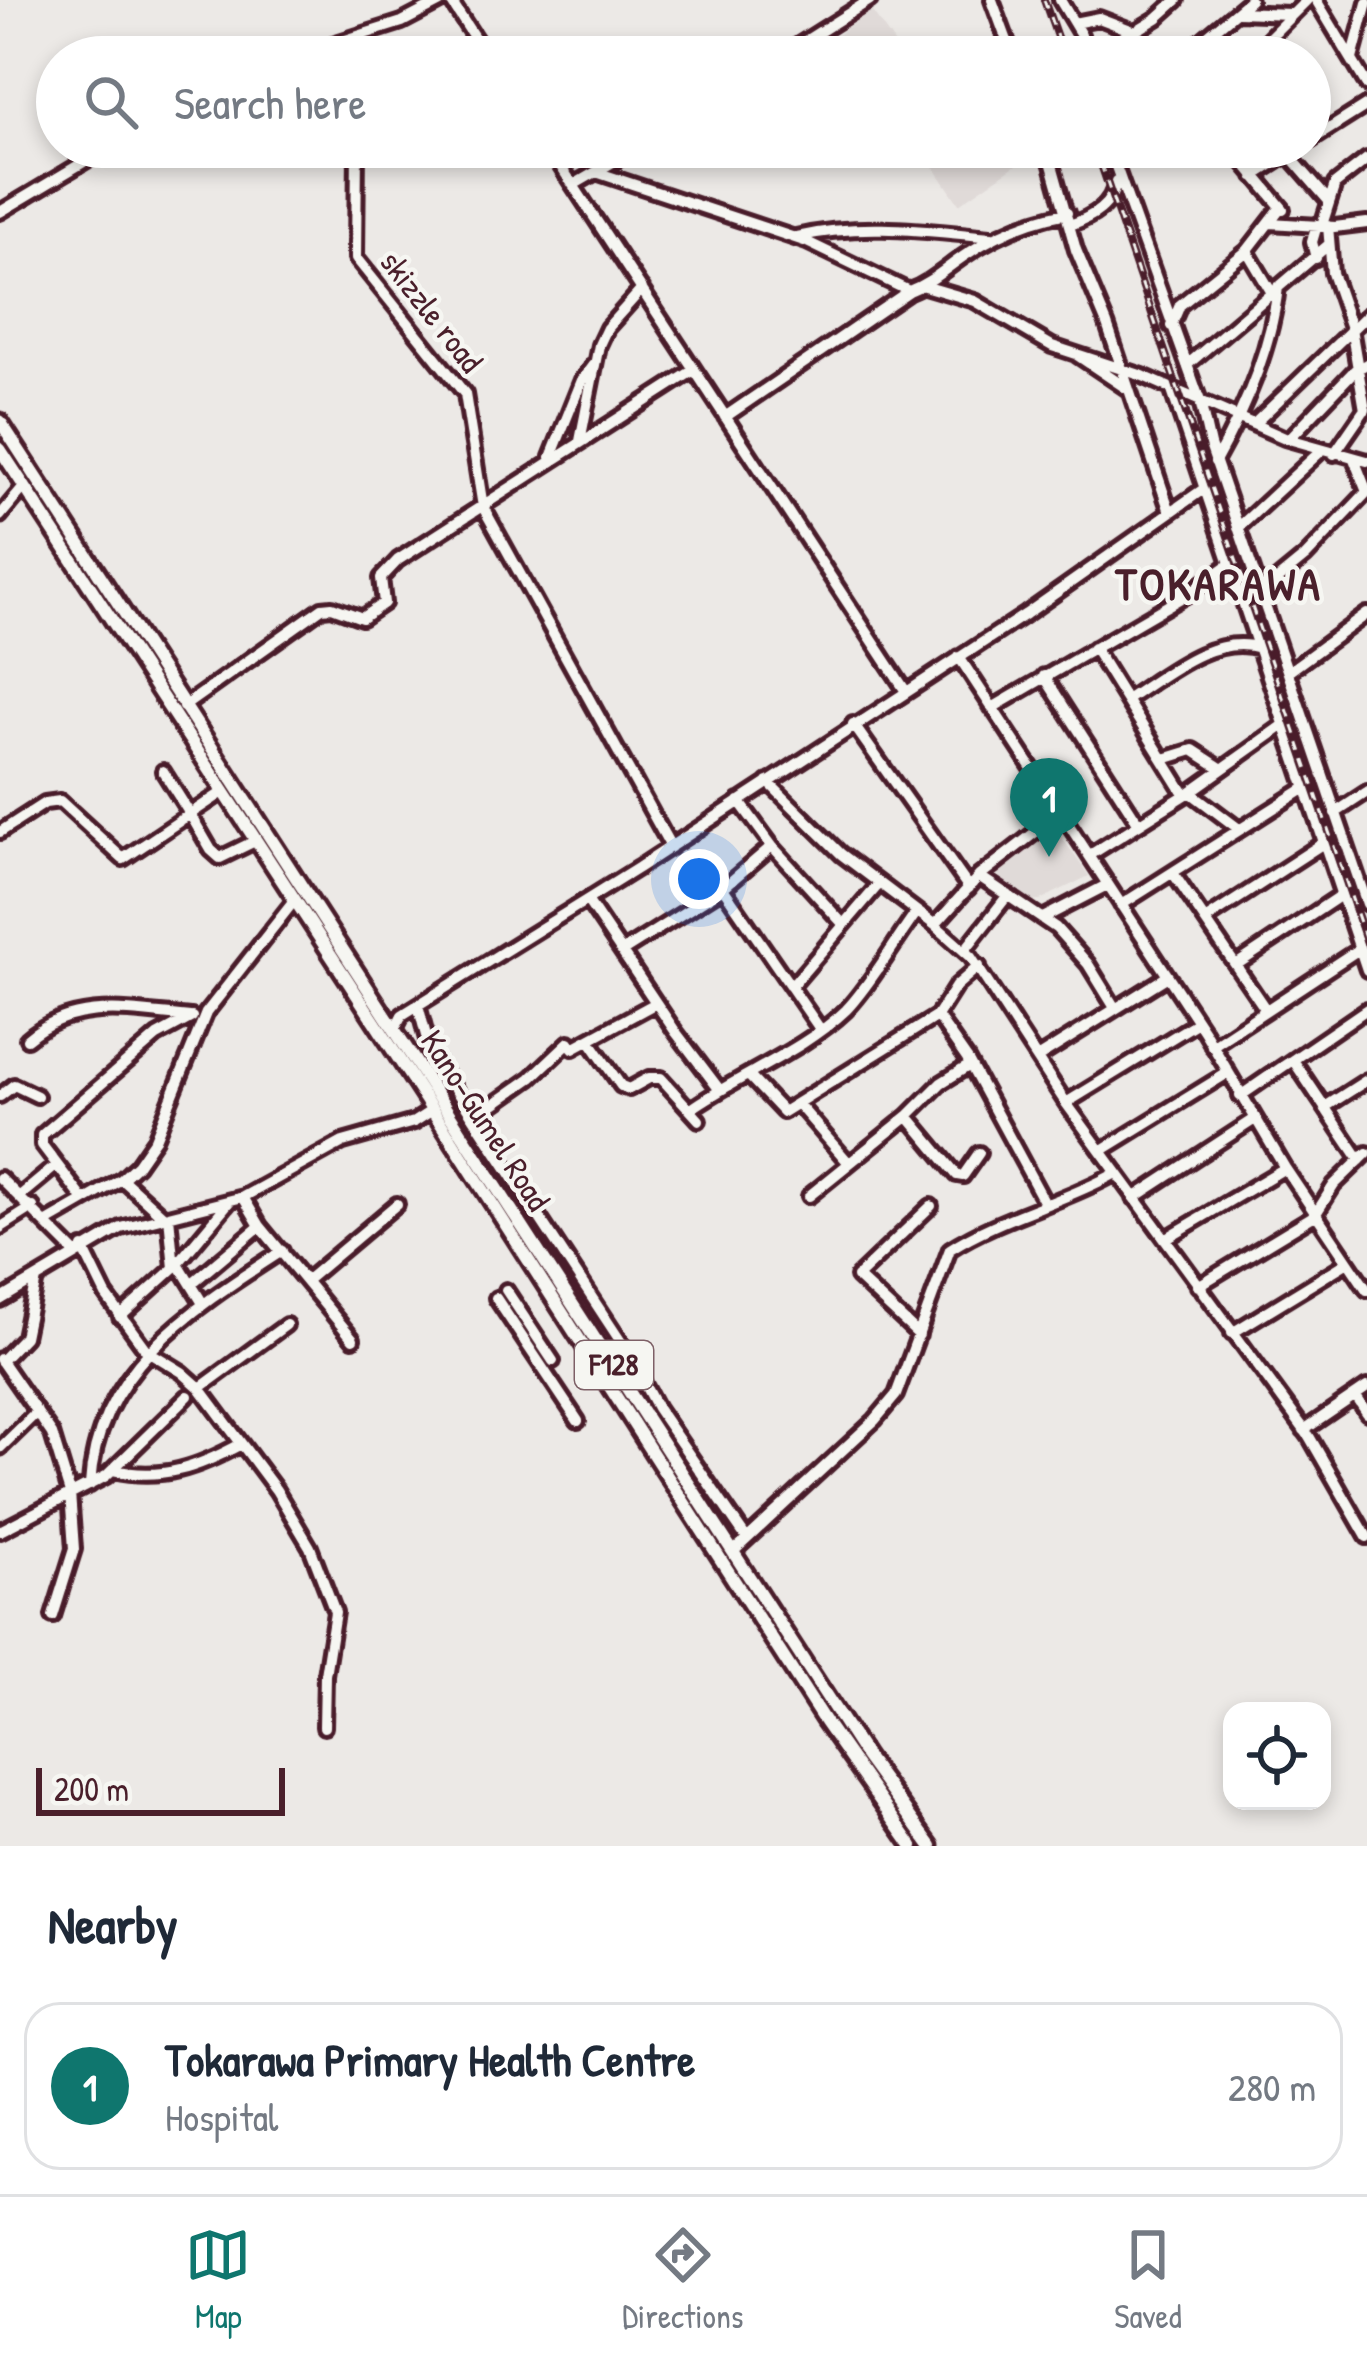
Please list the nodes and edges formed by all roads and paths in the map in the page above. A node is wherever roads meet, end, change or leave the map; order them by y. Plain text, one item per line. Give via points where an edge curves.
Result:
1 (426, 0) edge
2 (447, 0) edge
3 (870, 0) edge
4 (992, 0) edge
5 (1060, 0) edge
6 (1177, 0) edge
7 (1253, 0) edge
8 (1267, 0) edge
9 (1306, 0) edge
10 (1316, 0) edge
11 (1367, 3) edge
12 (1238, 12) junction
13 (412, 18) junction
14 (1274, 20) junction
15 (1074, 23) junction
16 (1128, 34) junction
17 (361, 36) edge
18 (472, 36) edge
19 (813, 36) edge
20 (1005, 36) edge
21 (1080, 36) edge
22 (1125, 36) edge
23 (1208, 36) edge
24 (1264, 36) edge
25 (1352, 59) junction
26 (1367, 85) edge
27 (1367, 105) edge
28 (1331, 128) edge
29 (1367, 159) edge
30 (74, 168) edge
31 (357, 168) edge
32 (563, 168) edge
33 (603, 168) edge
34 (1053, 168) edge
35 (1116, 168) edge
36 (1248, 168) edge
37 (1264, 168) edge
38 (1300, 168) edge
39 (596, 172) junction
40 (1117, 175) junction
41 (1254, 176) junction
42 (575, 184) junction
43 (1328, 200) junction
44 (1281, 207) junction
45 (0, 212) edge
46 (1068, 219) junction
47 (1295, 222) junction
48 (1270, 223) junction
49 (1367, 223) edge
50 (1322, 225) junction
51 (995, 237) junction
52 (795, 238) junction
53 (1327, 246) junction
54 (1313, 249) junction
55 (1247, 251) junction
56 (1332, 273) junction
57 (924, 286) junction
58 (642, 289) junction
59 (1275, 290) junction
60 (909, 291) junction
61 (1367, 315) edge
62 (1171, 326) junction
63 (1353, 326) junction
64 (1367, 333) edge
65 (1074, 353) junction
66 (595, 363) junction
67 (1187, 365) junction
68 (1361, 367) edge
69 (1123, 368) junction
70 (694, 370) junction
71 (1128, 389) junction
72 (1172, 391) junction
73 (1200, 400) junction
74 (1366, 408) edge
75 (1241, 416) junction
76 (725, 417) junction
77 (0, 421) edge
78 (1254, 424) junction
79 (1350, 427) junction
80 (1288, 440) junction
81 (580, 441) junction
82 (0, 449) edge
83 (1328, 452) junction
84 (1358, 459) edge
85 (549, 461) junction
86 (1215, 461) junction
87 (25, 486) junction
88 (1205, 488) junction
89 (1367, 492) edge
90 (483, 507) junction
91 (1171, 512) junction
92 (1, 513) edge
93 (1238, 528) junction
94 (1230, 564) junction
95 (1260, 594) junction
96 (1364, 622) edge
97 (1094, 648) junction
98 (1260, 648) junction
99 (959, 657) junction
100 (1288, 672) junction
101 (1044, 676) junction
102 (905, 690) junction
103 (1128, 699) junction
104 (183, 707) junction
105 (992, 708) junction
106 (854, 724) junction
107 (1284, 725) junction
108 (1164, 759) junction
109 (1222, 769) junction
110 (163, 771) dead end
111 (768, 782) junction
112 (1307, 787) junction
113 (223, 792) junction
114 (1367, 792) edge
115 (1187, 794) junction
116 (739, 801) junction
117 (1060, 813) junction
118 (1335, 813) junction
119 (190, 814) junction
120 (247, 817) junction
121 (1139, 824) junction
122 (1239, 829) junction
123 (0, 832) edge
124 (255, 841) junction
125 (1325, 842) junction
126 (772, 846) junction
127 (671, 847) junction
128 (1090, 855) junction
129 (1173, 873) junction
130 (979, 876) junction
131 (879, 884) junction
132 (1107, 885) junction
133 (723, 888) junction
134 (969, 888) junction
135 (1008, 895) junction
136 (1341, 895) junction
137 (587, 899) junction
138 (294, 901) junction
139 (1121, 904) junction
140 (1367, 904) edge
141 (917, 912) junction
142 (1043, 919) junction
143 (1205, 920) junction
144 (844, 925) junction
145 (935, 925) junction
146 (1359, 949) junction
147 (965, 950) junction
148 (623, 951) junction
149 (1236, 965) junction
150 (979, 966) junction
151 (1367, 970) edge
152 (1168, 976) junction
153 (791, 987) junction
154 (656, 1003) junction
155 (418, 1005) junction
156 (1115, 1007) junction
157 (1367, 1009) edge
158 (1266, 1010) junction
159 (206, 1013) junction
160 (937, 1016) junction
161 (192, 1017) junction
162 (1198, 1022) junction
163 (395, 1029) junction
164 (820, 1029) junction
165 (27, 1039) dead end
166 (590, 1040) junction
167 (1212, 1046) junction
168 (1037, 1058) junction
169 (1293, 1060) junction
170 (970, 1065) junction
171 (1226, 1074) junction
172 (750, 1077) junction
173 (1367, 1080) edge
174 (719, 1089) junction
175 (0, 1096) edge
176 (37, 1096) dead end
177 (1240, 1096) junction
178 (1066, 1102) junction
179 (798, 1104) junction
180 (1325, 1107) junction
181 (431, 1111) junction
182 (908, 1116) junction
183 (474, 1118) junction
184 (1255, 1119) junction
185 (1101, 1151) junction
186 (979, 1153) dead end
187 (1363, 1156) edge
188 (848, 1162) junction
189 (57, 1165) junction
190 (1285, 1168) junction
191 (1116, 1173) junction
192 (0, 1178) edge
193 (122, 1179) junction
194 (21, 1195) junction
195 (809, 1196) dead end
196 (83, 1198) junction
197 (237, 1198) junction
198 (1134, 1198) junction
199 (1045, 1203) junction
200 (397, 1204) dead end
201 (931, 1206) dead end
202 (33, 1207) junction
203 (1315, 1215) junction
204 (167, 1216) junction
205 (47, 1222) junction
206 (260, 1226) junction
207 (0, 1228) edge
208 (1165, 1239) junction
209 (79, 1251) junction
210 (282, 1251) junction
211 (1348, 1262) junction
212 (176, 1266) junction
213 (36, 1279) junction
214 (308, 1280) junction
215 (191, 1284) junction
216 (1198, 1286) junction
217 (1367, 1290) edge
218 (0, 1300) edge
219 (202, 1302) junction
220 (120, 1316) junction
221 (586, 1323) junction
222 (286, 1325) dead end
223 (573, 1330) junction
224 (1232, 1333) junction
225 (919, 1335) junction
226 (353, 1339) dead end
227 (150, 1354) junction
228 (1, 1360) edge
229 (553, 1361) dead end
230 (1367, 1387) edge
231 (194, 1392) junction
232 (1355, 1395) junction
233 (37, 1412) junction
234 (1367, 1413) edge
235 (578, 1420) dead end
236 (1304, 1430) junction
237 (241, 1444) junction
238 (0, 1448) edge
239 (113, 1469) junction
240 (90, 1485) junction
241 (70, 1492) junction
242 (0, 1531) edge
243 (1367, 1537) edge
244 (747, 1539) junction
245 (734, 1551) junction
246 (53, 1616) dead end
247 (324, 1727) dead end
248 (912, 1846) edge
249 (931, 1846) edge

1 - 13 street
2 - 13 street
2 - 18 street
3 - 19 street
4 - 20 street
5 - 15 street
6 - 16 street
7 - 12 street
7 - 14 street
8 - 14 street
9 - 14 street
10 - 25 street
11 - 25 street
12 - 14 street
12 - 23 street
13 - 17 street
14 - 24 street
15 - 16 street via 1099,18
15 - 21 street
16 - 22 street
25 - 26 street
27 - 28 street
29 - 43 street via 1339,179
30 - 45 street
31 - 90 street, skizzle road via 356,258 465,394
32 - 42 street
33 - 39 street
34 - 46 street
35 - 40 street
36 - 41 street
37 - 41 street
38 - 43 street
39 - 42 street
39 - 52 street
40 - 46 street via 1107,203 1089,218
40 - 62 street
41 - 44 street
42 - 58 street
43 - 50 street
44 - 47 street
44 - 48 street
46 - 51 street
46 - 69 street
47 - 48 street
47 - 50 street
47 - 54 street
48 - 55 street
49 - 50 street
50 - 53 street
50 - 54 street
51 - 52 street via 888,228
51 - 57 street
52 - 60 street
53 - 54 street
53 - 56 street
54 - 56 street
54 - 59 street
55 - 59 street
55 - 62 street via 1180,305
56 - 63 street
57 - 60 street
57 - 65 street via 975,301
58 - 66 street via 607,328
58 - 70 street
59 - 67 street
59 - 75 street via 1271,335
60 - 76 street
61 - 63 street
62 - 67 street
63 - 64 street
63 - 68 street
63 - 78 street
65 - 69 street
65 - 71 street
66 - 81 street
66 - 85 street
67 - 73 street
68 - 74 street
68 - 80 street
69 - 71 street
69 - 72 street
70 - 76 street
70 - 81 street
71 - 91 street
72 - 73 street
72 - 88 street
73 - 75 street
73 - 86 street
74 - 79 street
75 - 78 street
75 - 86 street
76 - 102 street
77 - 104 main road, Kano-Gumel Road / F128
78 - 80 street
79 - 83 street
79 - 84 street
80 - 83 street
81 - 85 street
82 - 87 main road, Kano-Gumel Road / F128
83 - 84 street
83 - 93 street
84 - 89 street
85 - 90 street
86 - 93 street
87 - 92 street
87 - 113 main road, Kano-Gumel Road / F128
88 - 91 street
88 - 94 street
89 - 95 street
90 - 104 street via 385,571 384,603 373,614 322,608
90 - 127 street, skizzle road
91 - 99 street
93 - 95 street
94 - 97 street
94 - 98 street
95 - 100 street
96 - 100 street
97 - 101 street
97 - 103 street
98 - 103 street via 1242,643 1210,651
98 - 107 street
99 - 102 street
99 - 105 street
100 - 118 street
101 - 105 street
101 - 121 street
102 - 106 street
103 - 108 street
104 - 120 main road, Kano-Gumel Road / F128
105 - 117 street
106 - 111 street
106 - 134 street
107 - 109 street
107 - 112 street
108 - 109 street via 1193,749
108 - 115 street
109 - 115 street
110 - 119 street
111 - 116 street
111 - 131 street
112 - 122 street
112 - 125 street
113 - 119 street
113 - 120 main road, Kano-Gumel Road / F128
114 - 118 street
115 - 121 street
115 - 122 street
116 - 126 street
116 - 127 street
117 - 128 street
117 - 130 street
118 - 140 street
119 - 123 street via 123,859 60,801
119 - 124 street via 220,858
120 - 124 main road, Kano-Gumel Road / F128
120 - 163 main road, Kano-Gumel Road / F128
121 - 128 street
122 - 129 street
124 - 138 main road, Kano-Gumel Road / F128
125 - 136 street
125 - 143 street
126 - 133 street
126 - 144 street
127 - 137 street
128 - 132 street
129 - 139 street
129 - 143 street
130 - 134 street
130 - 135 street
131 - 141 street
131 - 144 street
132 - 139 street
132 - 142 street
133 - 148 street
133 - 153 street
134 - 145 street
135 - 142 street
135 - 147 street
136 - 146 street
136 - 149 street
137 - 148 street
137 - 155 street
138 - 159 street
138 - 181 main road, Kano-Gumel Road / F128
139 - 152 street
141 - 145 street
141 - 164 street via 854,1001
142 - 156 street via 1088,964
143 - 149 street
144 - 153 street
145 - 147 street
146 - 151 street
146 - 158 street
147 - 150 street
148 - 154 street
149 - 158 street
150 - 160 street
150 - 168 street
152 - 156 street
152 - 162 street
153 - 164 street
154 - 166 street
154 - 174 street
155 - 163 street
155 - 183 street via 430,1051
156 - 168 street
157 - 169 street
158 - 167 street
159 - 161 street
159 - 193 street via 154,1139
160 - 170 street
160 - 179 street
161 - 165 street via 78,1012
161 - 189 street via 157,1036 42,1135
162 - 167 street
162 - 178 street
163 - 221 main road, Kano-Gumel Road / F128
164 - 172 street
166 - 174 street via 621,1086 657,1077 695,1115
166 - 183 street via 562,1045
167 - 171 street
168 - 178 street
169 - 177 street
169 - 180 street
170 - 182 street
170 - 199 street
171 - 177 street
171 - 185 street
172 - 174 street
172 - 179 street via 780,1112
173 - 180 street
175 - 176 street via 14,1085
177 - 184 street
178 - 185 street
179 - 188 street
180 - 187 street
181 - 197 street via 343,1142
181 - 223 main road, Kano-Gumel Road / F128
182 - 186 street via 957,1174
182 - 188 street
183 - 244 street
184 - 190 street
184 - 198 street
185 - 191 street
187 - 203 street
188 - 195 street
189 - 194 street
189 - 196 street
190 - 203 street
190 - 208 street
191 - 198 street
191 - 199 street
192 - 194 street
193 - 196 street
193 - 204 street
194 - 202 street
196 - 205 street
197 - 204 street
197 - 206 street
197 - 212 street
198 - 208 street
199 - 225 street via 950,1250
200 - 214 street
201 - 225 street via 857,1277
202 - 205 street
202 - 207 street
203 - 211 street
203 - 216 street
204 - 209 street
204 - 212 street
205 - 209 street
206 - 210 street
206 - 215 street
208 - 216 street
209 - 213 street
209 - 220 street
210 - 214 street
210 - 219 street
211 - 217 street
211 - 224 street
212 - 215 street
212 - 220 street
213 - 218 street
213 - 228 street via 24,1337
214 - 226 street
215 - 219 street
216 - 224 street
219 - 227 street
220 - 227 street
221 - 223 main road
221 - 245 main road, Kano-Gumel Road / F128
222 - 231 street
223 - 248 main road, Kano-Gumel Road / F128
224 - 236 street
225 - 244 street via 902,1386 885,1408
227 - 231 street via 182,1372
227 - 240 street via 128,1375 99,1430
228 - 233 street
229 - 235 street via 501,1294
230 - 232 street
231 - 237 street
231 - 239 street
232 - 234 street
232 - 236 street
233 - 238 street
233 - 241 street
236 - 243 street
237 - 239 street via 182,1472
237 - 247 street via 300,1529 335,1612
239 - 240 street
240 - 241 street
241 - 242 street
241 - 246 street via 74,1550
244 - 245 street
245 - 249 main road, Kano-Gumel Road / F128

